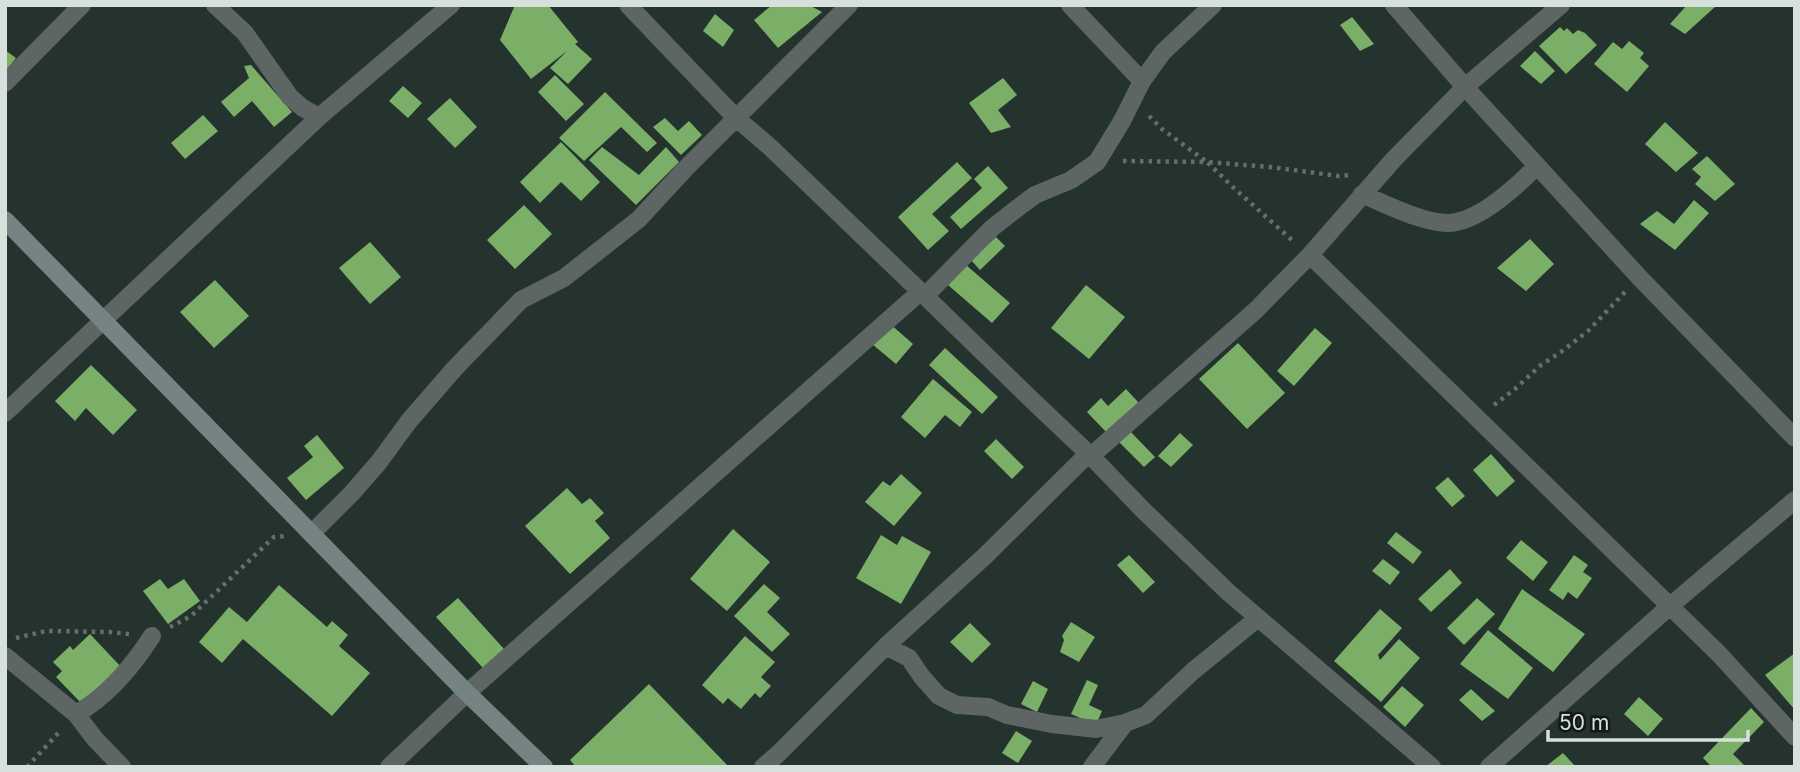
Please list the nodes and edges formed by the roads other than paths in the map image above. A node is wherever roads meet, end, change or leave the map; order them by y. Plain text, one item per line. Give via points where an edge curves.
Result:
1 (82, 5) edge
2 (215, 5) edge
3 (451, 5) edge
4 (628, 5) edge
5 (849, 5) edge
6 (1070, 5) edge
7 (1213, 5) edge
8 (1394, 5) edge
9 (1561, 5) edge
10 (1142, 81) junction
11 (5, 83) edge
12 (1465, 87) junction
13 (319, 117) junction
14 (736, 118) junction
15 (1537, 166) junction
16 (1362, 194) junction
17 (5, 220) edge
18 (1310, 255) junction
19 (923, 294) junction
20 (103, 319) junction
21 (5, 413) edge
22 (1795, 438) edge
23 (1090, 455) junction
24 (1795, 500) edge
25 (312, 533) junction
26 (1670, 606) junction
27 (1258, 618) junction
28 (152, 636) road end
29 (886, 646) junction
30 (5, 656) edge
31 (467, 693) junction
32 (76, 714) junction
33 (1125, 723) junction
34 (1795, 737) edge
35 (1491, 766) edge
36 (122, 767) edge
37 (389, 767) edge
38 (544, 767) edge
39 (764, 767) edge
40 (1092, 767) edge
41 (1432, 767) edge

1 - 11 street
2 - 13 street via 245,33 290,97
3 - 13 street
4 - 14 street
5 - 14 street
6 - 10 street
7 - 10 street via 1163,51
8 - 12 street
9 - 12 street
10 - 19 street via 1097,162 1015,210
12 - 15 street
12 - 16 street
13 - 20 street
14 - 19 street
14 - 25 street via 639,219 564,278 520,300 409,421 352,494
15 - 16 street via 1515,188 1455,223 1399,211
15 - 22 street
16 - 18 street
17 - 20 street
18 - 23 street via 1255,310
18 - 26 street
19 - 23 street
19 - 31 street
20 - 21 street
20 - 25 street
23 - 27 street
23 - 29 street
24 - 26 street
25 - 31 street
26 - 34 street
26 - 35 street
27 - 33 street via 1146,715
27 - 41 street
28 - 32 street via 135,663
29 - 33 street via 909,658 939,696 957,705 1096,729
29 - 39 street
30 - 32 street
31 - 37 street
31 - 38 street
32 - 36 street
33 - 40 street

